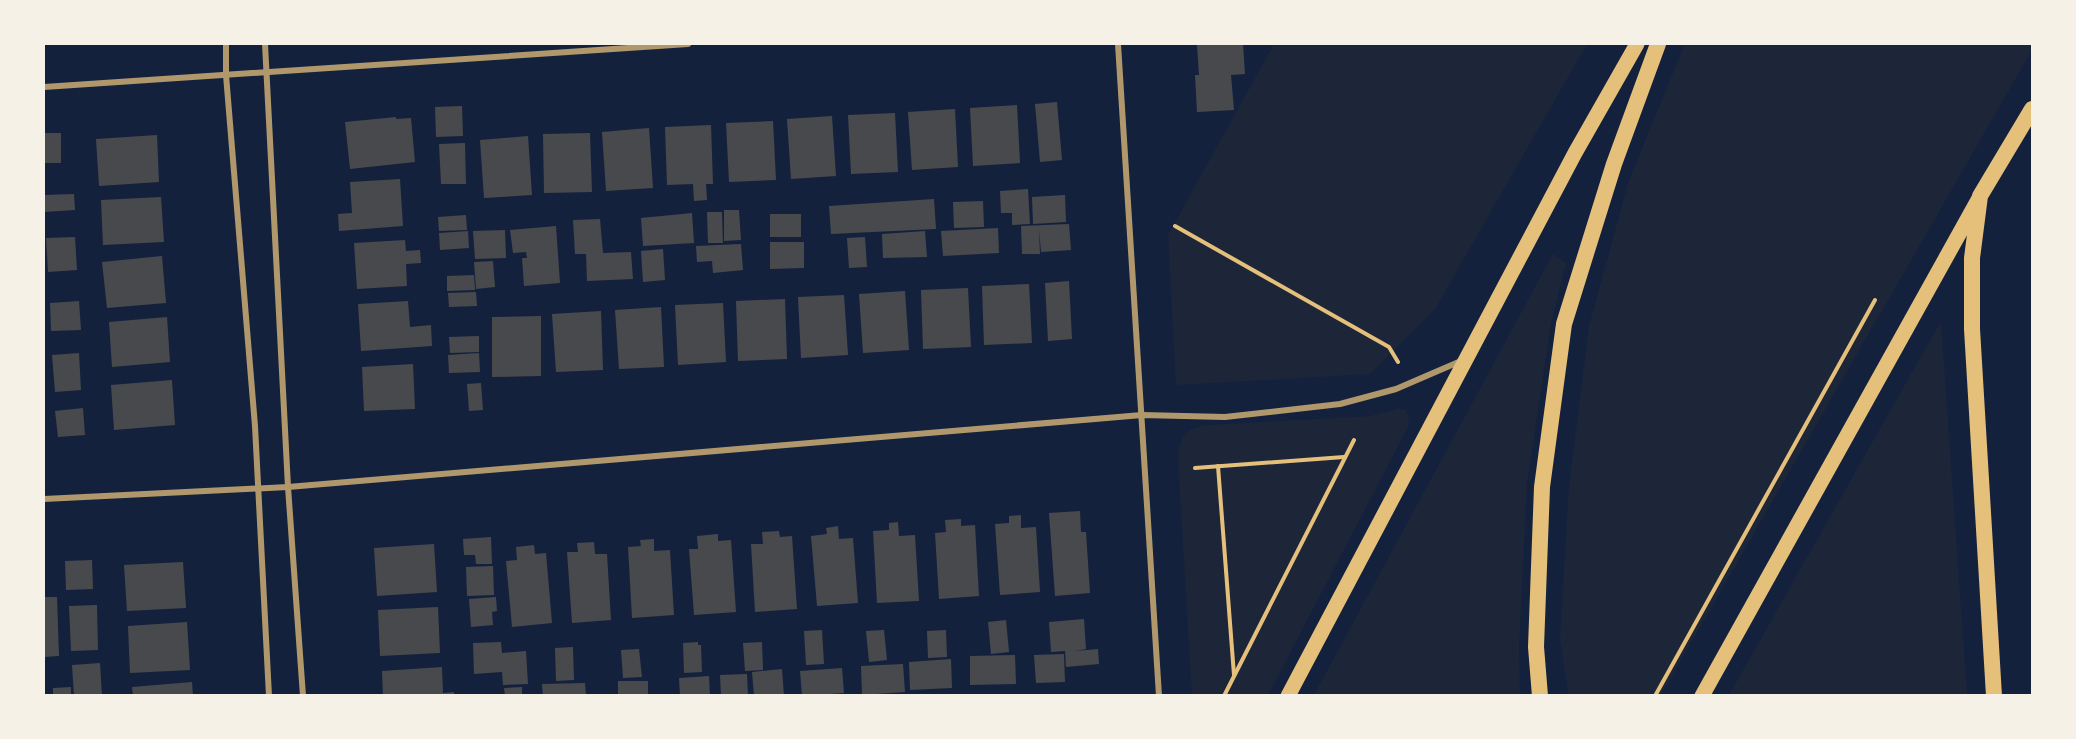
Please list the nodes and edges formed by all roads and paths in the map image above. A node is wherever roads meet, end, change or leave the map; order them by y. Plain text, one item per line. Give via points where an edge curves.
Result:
1 (226, 44) edge
2 (265, 44) edge
3 (688, 44) edge
4 (1118, 44) edge
5 (1637, 44) edge
6 (1658, 44) edge
7 (267, 72) junction
8 (226, 75) junction
9 (44, 87) edge
10 (2032, 109) edge
11 (1980, 196) junction
12 (1175, 226) dead end
13 (1875, 300) dead end
14 (1467, 358) junction
15 (1398, 362) dead end
16 (1142, 415) junction
17 (1354, 440) dead end
18 (1345, 457) junction
19 (1218, 466) junction
20 (1195, 468) dead end
21 (258, 487) junction
22 (288, 487) junction
23 (44, 499) edge
24 (1234, 676) junction
25 (269, 696) edge
26 (303, 696) edge
27 (1159, 696) edge
28 (1224, 696) edge
29 (1288, 696) edge
30 (1540, 696) edge
31 (1655, 696) edge
32 (1702, 696) edge
33 (1994, 696) edge

1 - 8 street
2 - 7 street
3 - 7 street
4 - 16 street
5 - 14 main road
6 - 30 highway via 1614,164 1564,324 1542,486 1536,647
7 - 8 street
7 - 22 street
8 - 9 street
8 - 21 street
10 - 11 highway
11 - 32 main road
11 - 33 highway via 1972,258 1972,329
12 - 15 path via 1389,347
13 - 31 path
14 - 16 street via 1395,389 1340,404 1225,417
14 - 29 main road
16 - 22 street
16 - 27 street
17 - 18 path
18 - 19 path
18 - 24 path
19 - 20 path
19 - 24 path
21 - 22 street
21 - 23 street
21 - 25 street
22 - 26 street
24 - 28 path

